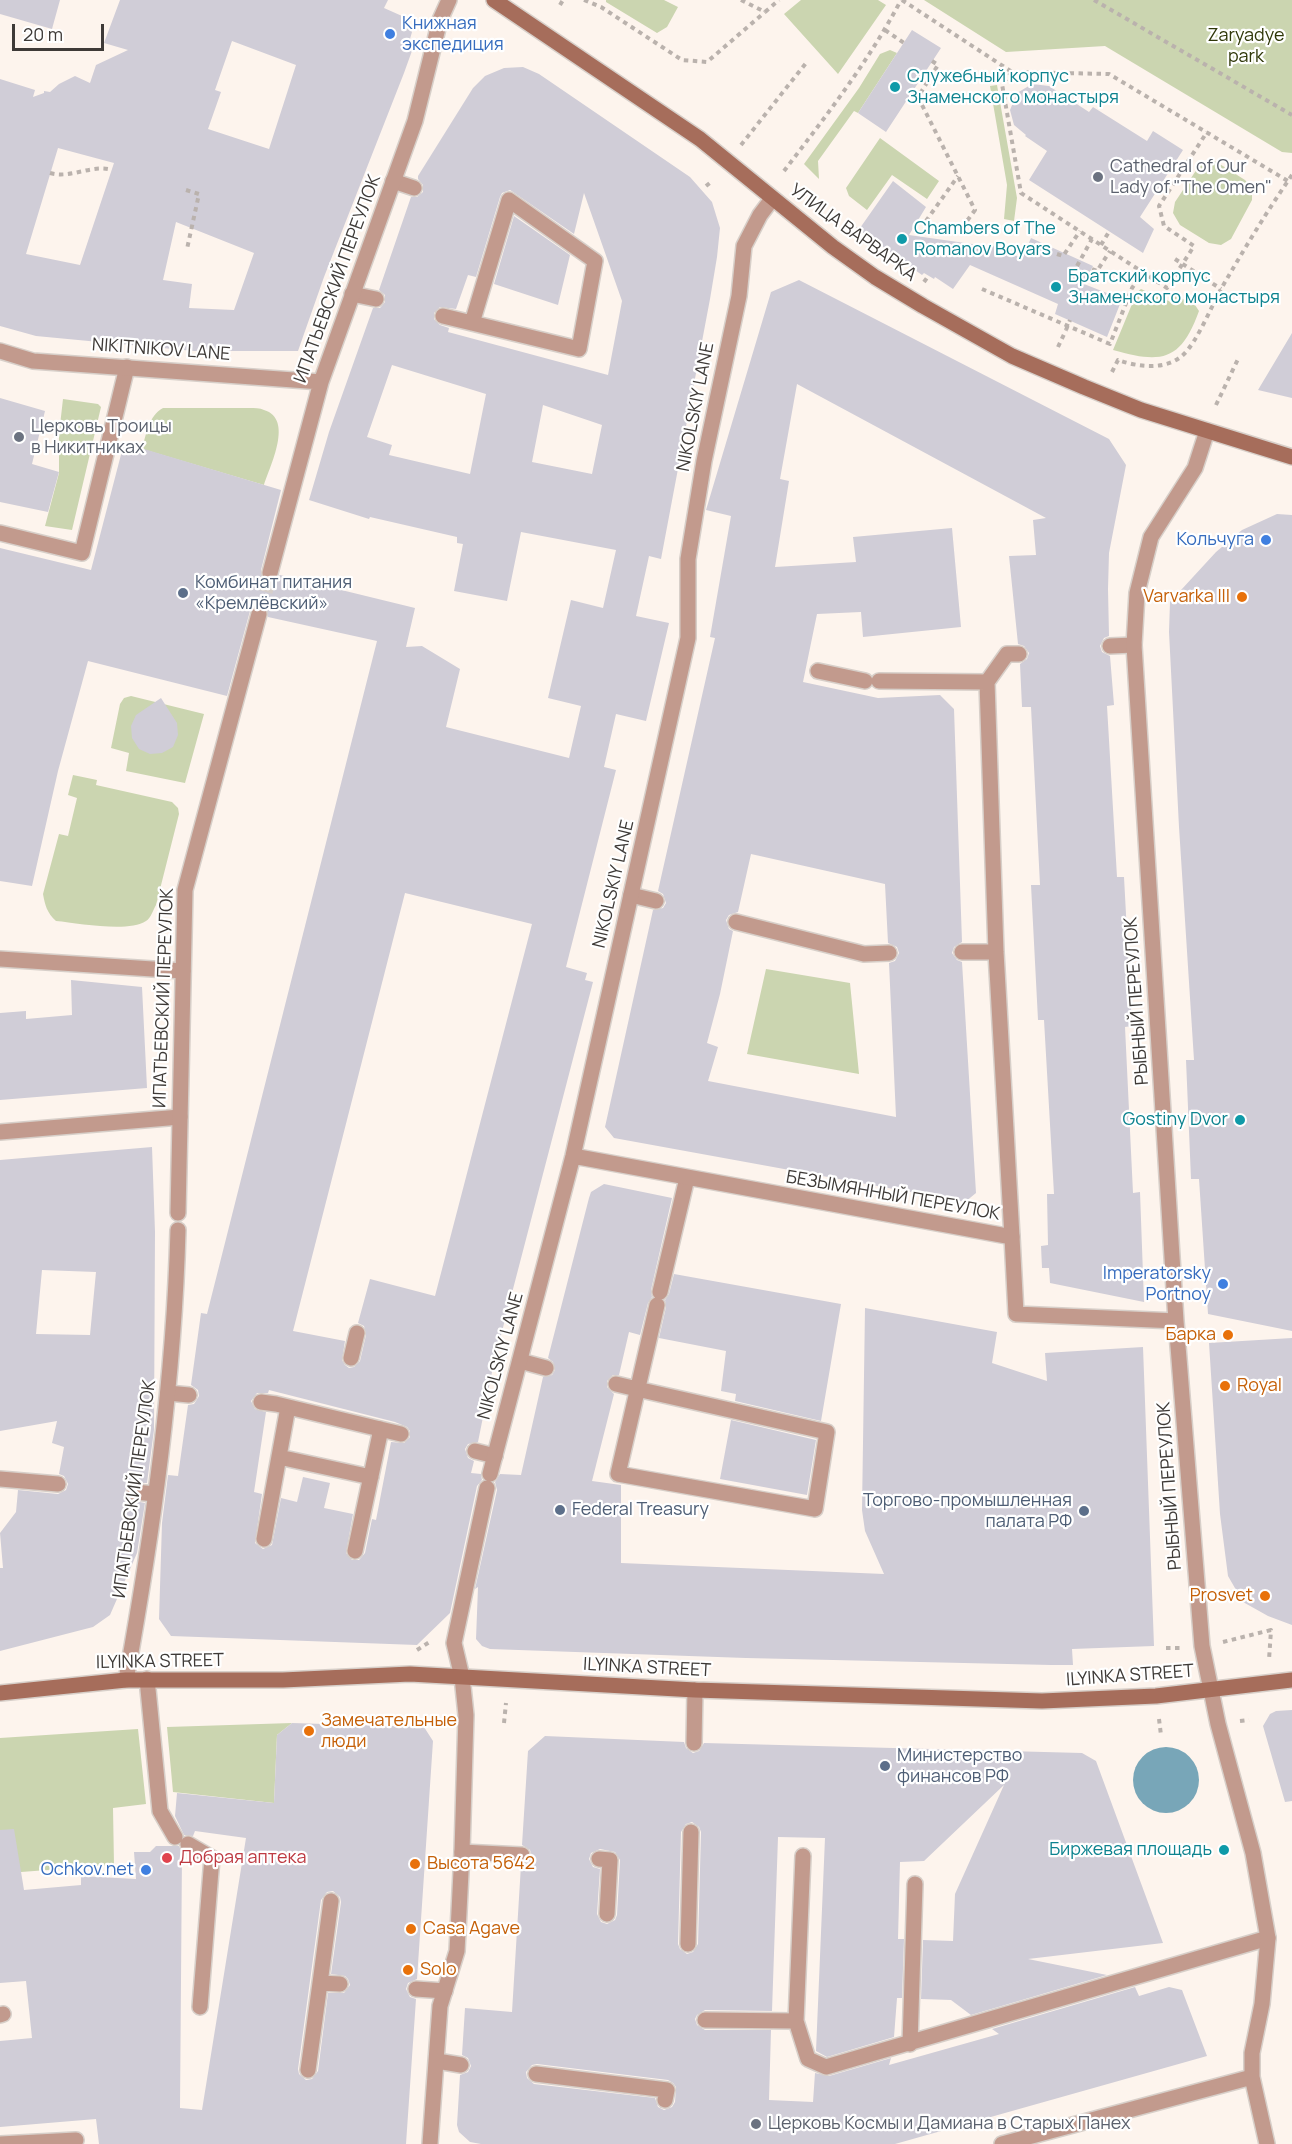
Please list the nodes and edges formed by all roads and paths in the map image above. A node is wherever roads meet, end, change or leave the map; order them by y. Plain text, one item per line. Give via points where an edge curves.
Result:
1 (448, 0) edge
2 (494, 0) edge
3 (584, 0) edge
4 (741, 0) edge
5 (779, 0) edge
6 (902, 0) edge
7 (1094, 0) edge
8 (765, 12) junction
9 (885, 30) junction
10 (904, 43) dead end
11 (932, 61) dead end
12 (806, 63) dead end
13 (1012, 72) junction
14 (1292, 115) edge
15 (1207, 132) junction
16 (745, 139) dead end
17 (112, 170) dead end
18 (784, 171) dead end
19 (50, 173) dead end
20 (1292, 175) edge
21 (958, 176) junction
22 (393, 181) junction
23 (1288, 181) junction
24 (711, 182) dead end
25 (706, 186) dead end
26 (414, 188) dead end
27 (186, 190) dead end
28 (772, 199) junction
29 (926, 221) dead end
30 (964, 225) dead end
31 (1110, 230) dead end
32 (1080, 231) junction
33 (1092, 239) junction
34 (1101, 244) junction
35 (187, 249) dead end
36 (1110, 251) junction
37 (1057, 254) dead end
38 (1175, 259) dead end
39 (1183, 264) junction
40 (1077, 266) dead end
41 (1092, 269) dead end
42 (1143, 272) junction
43 (982, 289) dead end
44 (1221, 289) junction
45 (352, 294) junction
46 (376, 299) dead end
47 (443, 316) dead end
48 (1070, 320) dead end
49 (472, 323) junction
50 (1110, 328) dead end
51 (1115, 330) junction
52 (1058, 347) dead end
53 (0, 351) edge
54 (1239, 357) dead end
55 (127, 367) junction
56 (1112, 372) dead end
57 (321, 381) junction
58 (1216, 405) dead end
59 (1207, 431) junction
60 (1292, 457) edge
61 (0, 533) edge
62 (270, 573) tunnel mouth
63 (259, 614) tunnel mouth
64 (1134, 645) junction
65 (1110, 646) dead end
66 (1019, 654) dead end
67 (818, 671) dead end
68 (987, 682) junction
69 (632, 895) junction
70 (656, 901) dead end
71 (735, 922) dead end
72 (962, 952) dead end
73 (996, 952) junction
74 (889, 954) dead end
75 (0, 958) edge
76 (183, 971) junction
77 (180, 1117) junction
78 (0, 1132) edge
79 (573, 1156) junction
80 (687, 1178) junction
81 (178, 1213) dead end
82 (178, 1230) dead end
83 (1012, 1237) junction
84 (1176, 1321) junction
85 (357, 1333) dead end
86 (351, 1358) dead end
87 (520, 1361) junction
88 (546, 1368) dead end
89 (616, 1384) dead end
90 (637, 1389) junction
91 (168, 1393) junction
92 (189, 1395) dead end
93 (261, 1402) dead end
94 (288, 1407) junction
95 (381, 1429) junction
96 (401, 1434) dead end
97 (475, 1452) dead end
98 (495, 1456) junction
99 (279, 1457) junction
100 (371, 1477) junction
101 (0, 1479) edge
102 (58, 1484) dead end
103 (135, 1491) dead end
104 (155, 1494) junction
105 (264, 1539) dead end
106 (355, 1551) dead end
107 (437, 1641) dead end
108 (1217, 1644) dead end
109 (411, 1650) dead end
110 (1269, 1664) dead end
111 (462, 1677) junction
112 (147, 1679) junction
113 (126, 1680) junction
114 (1292, 1680) edge
115 (695, 1690) junction
116 (1211, 1691) junction
117 (0, 1693) edge
118 (506, 1697) dead end
119 (1158, 1709) dead end
120 (504, 1723) dead end
121 (1161, 1735) dead end
122 (694, 1743) dead end
123 (691, 1832) dead end
124 (462, 1852) junction
125 (522, 1855) dead end
126 (803, 1856) dead end
127 (599, 1859) dead end
128 (915, 1884) dead end
129 (332, 1901) dead end
130 (607, 1914) dead end
131 (1268, 1938) junction
132 (688, 1944) dead end
133 (320, 1983) junction
134 (340, 1984) dead end
135 (416, 1989) dead end
136 (445, 1991) junction
137 (200, 2007) dead end
138 (705, 2020) dead end
139 (796, 2021) junction
140 (910, 2044) junction
141 (437, 2061) junction
142 (461, 2065) dead end
143 (308, 2070) dead end
144 (536, 2074) dead end
145 (1252, 2078) junction
146 (665, 2100) dead end
147 (76, 2140) dead end
148 (0, 2144) edge
149 (430, 2144) edge
150 (1002, 2144) edge
151 (1267, 2144) edge

1 - 22 street, ИПАТЬЕВСКИЙ ПЕРЕУЛОК via 415,121
2 - 28 street, УЛИЦА ВАРВАРКА via 700,139
3 - 8 path via 682,60 707,62
4 - 8 path
5 - 8 path
6 - 9 path
6 - 13 path
7 - 14 path
9 - 10 path
9 - 18 path
11 - 21 path via 938,66 918,97
12 - 16 path
13 - 15 path via 1110,74
13 - 32 path via 1002,84 1021,193
15 - 23 path
15 - 39 path via 1159,206 1164,226 1194,246
17 - 19 path via 102,167 61,176
20 - 23 path
21 - 29 path
21 - 30 path via 975,210
22 - 26 street
22 - 45 street, ИПАТЬЕВСКИЙ ПЕРЕУЛОК
23 - 44 path
24 - 25 path
27 - 35 path via 199,194
28 - 59 street, УЛИЦА ВАРВАРКА via 875,277 1012,356 1141,410
28 - 69 street, NIKOLSKIY LANE via 744,246 739,296 688,559 688,638
31 - 34 path
32 - 33 path
32 - 37 path via 1063,256
33 - 34 path
33 - 40 path
34 - 36 path
36 - 41 path via 1097,271
36 - 42 path
38 - 39 path
39 - 42 path via 1167,288
39 - 44 path
42 - 51 path
43 - 51 path via 1110,344
44 - 56 path via 1184,354 1154,366 1118,360
45 - 46 street
45 - 57 street, ИПАТЬЕВСКИЙ ПЕРЕУЛОК
47 - 49 street
48 - 52 path, bridge
49 - 49 street via 579,350 595,261 509,200 496,219
50 - 51 path
53 - 55 street, NIKITNIKOV LANE via 33,361
54 - 58 path
55 - 57 street, NIKITNIKOV LANE
55 - 61 street via 82,553
57 - 62 street, ИПАТЬЕВСКИЙ ПЕРЕУЛОК
59 - 60 street, УЛИЦА ВАРВАРКА
59 - 64 street, РЫБНЫЙ ПЕРЕУЛОК via 1195,468 1151,537 1137,593
63 - 76 street, ИПАТЬЕВСКИЙ ПЕРЕУЛОК via 185,891
64 - 65 street
64 - 84 street, РЫБНЫЙ ПЕРЕУЛОК
66 - 68 street via 1007,654
67 - 68 street via 872,681
68 - 73 street
69 - 70 street
69 - 79 street, NIKOLSKIY LANE
71 - 74 street via 864,954
72 - 73 street
73 - 83 street
75 - 76 street
76 - 77 street, ИПАТЬЕВСКИЙ ПЕРЕУЛОК
77 - 78 street
77 - 81 street, ИПАТЬЕВСКИЙ ПЕРЕУЛОК
79 - 80 street, БЕЗЫМЯННЫЙ ПЕРЕУЛОК
79 - 87 street, NIKOLSKIY LANE
80 - 83 street, БЕЗЫМЯННЫЙ ПЕРЕУЛОК
80 - 90 street
82 - 91 street, ИПАТЬЕВСКИЙ ПЕРЕУЛОК
83 - 84 street, БЕЗЫМЯННЫЙ ПЕРЕУЛОК via 1016,1314
84 - 116 street, РЫБНЫЙ ПЕРЕУЛОК via 1202,1646
85 - 86 street
87 - 88 street
87 - 98 street, NIKOLSKIY LANE
89 - 90 street
90 - 90 street via 827,1432 815,1509 618,1474
91 - 92 street
91 - 104 street, ИПАТЬЕВСКИЙ ПЕРЕУЛОК
93 - 94 street
94 - 95 street via 337,1413
94 - 99 street
95 - 96 street
95 - 100 street
97 - 98 street
98 - 111 street, NIKOLSKIY LANE via 454,1643
99 - 100 street
99 - 105 street
100 - 106 street
101 - 102 street
103 - 104 street
104 - 113 street, ИПАТЬЕВСКИЙ ПЕРЕУЛОК
107 - 109 path
108 - 110 path via 1271,1630
111 - 112 street, ILYINKA STREET via 410,1674 283,1680
111 - 115 street, ILYINKA STREET
111 - 124 street, NIKOLSKIY LANE via 466,1715
112 - 113 street, ILYINKA STREET
112 - 137 street via 160,1811 182,1840 212,1858
113 - 117 street, ILYINKA STREET
114 - 116 street, ILYINKA STREET
115 - 116 street, ILYINKA STREET via 1042,1701
115 - 122 street
116 - 131 street, РЫБНЫЙ ПЕРЕУЛОК via 1253,1853
118 - 120 path
119 - 121 path
123 - 132 street
124 - 125 street
124 - 136 street, NIKOLSKIY LANE via 457,1951
126 - 139 street
127 - 130 street via 610,1860
128 - 140 street
129 - 133 street
131 - 140 street
131 - 145 street, РЫБНЫЙ ПЕРЕУЛОК
133 - 134 street
133 - 143 street
135 - 136 street
136 - 141 street, NIKOLSKIY LANE via 440,2006
138 - 139 street
139 - 140 street via 808,2059 826,2067
141 - 142 street
141 - 149 street, NIKOLSKIY LANE
144 - 146 street via 667,2090
145 - 150 street
145 - 151 street, РЫБНЫЙ ПЕРЕУЛОК
147 - 148 street

